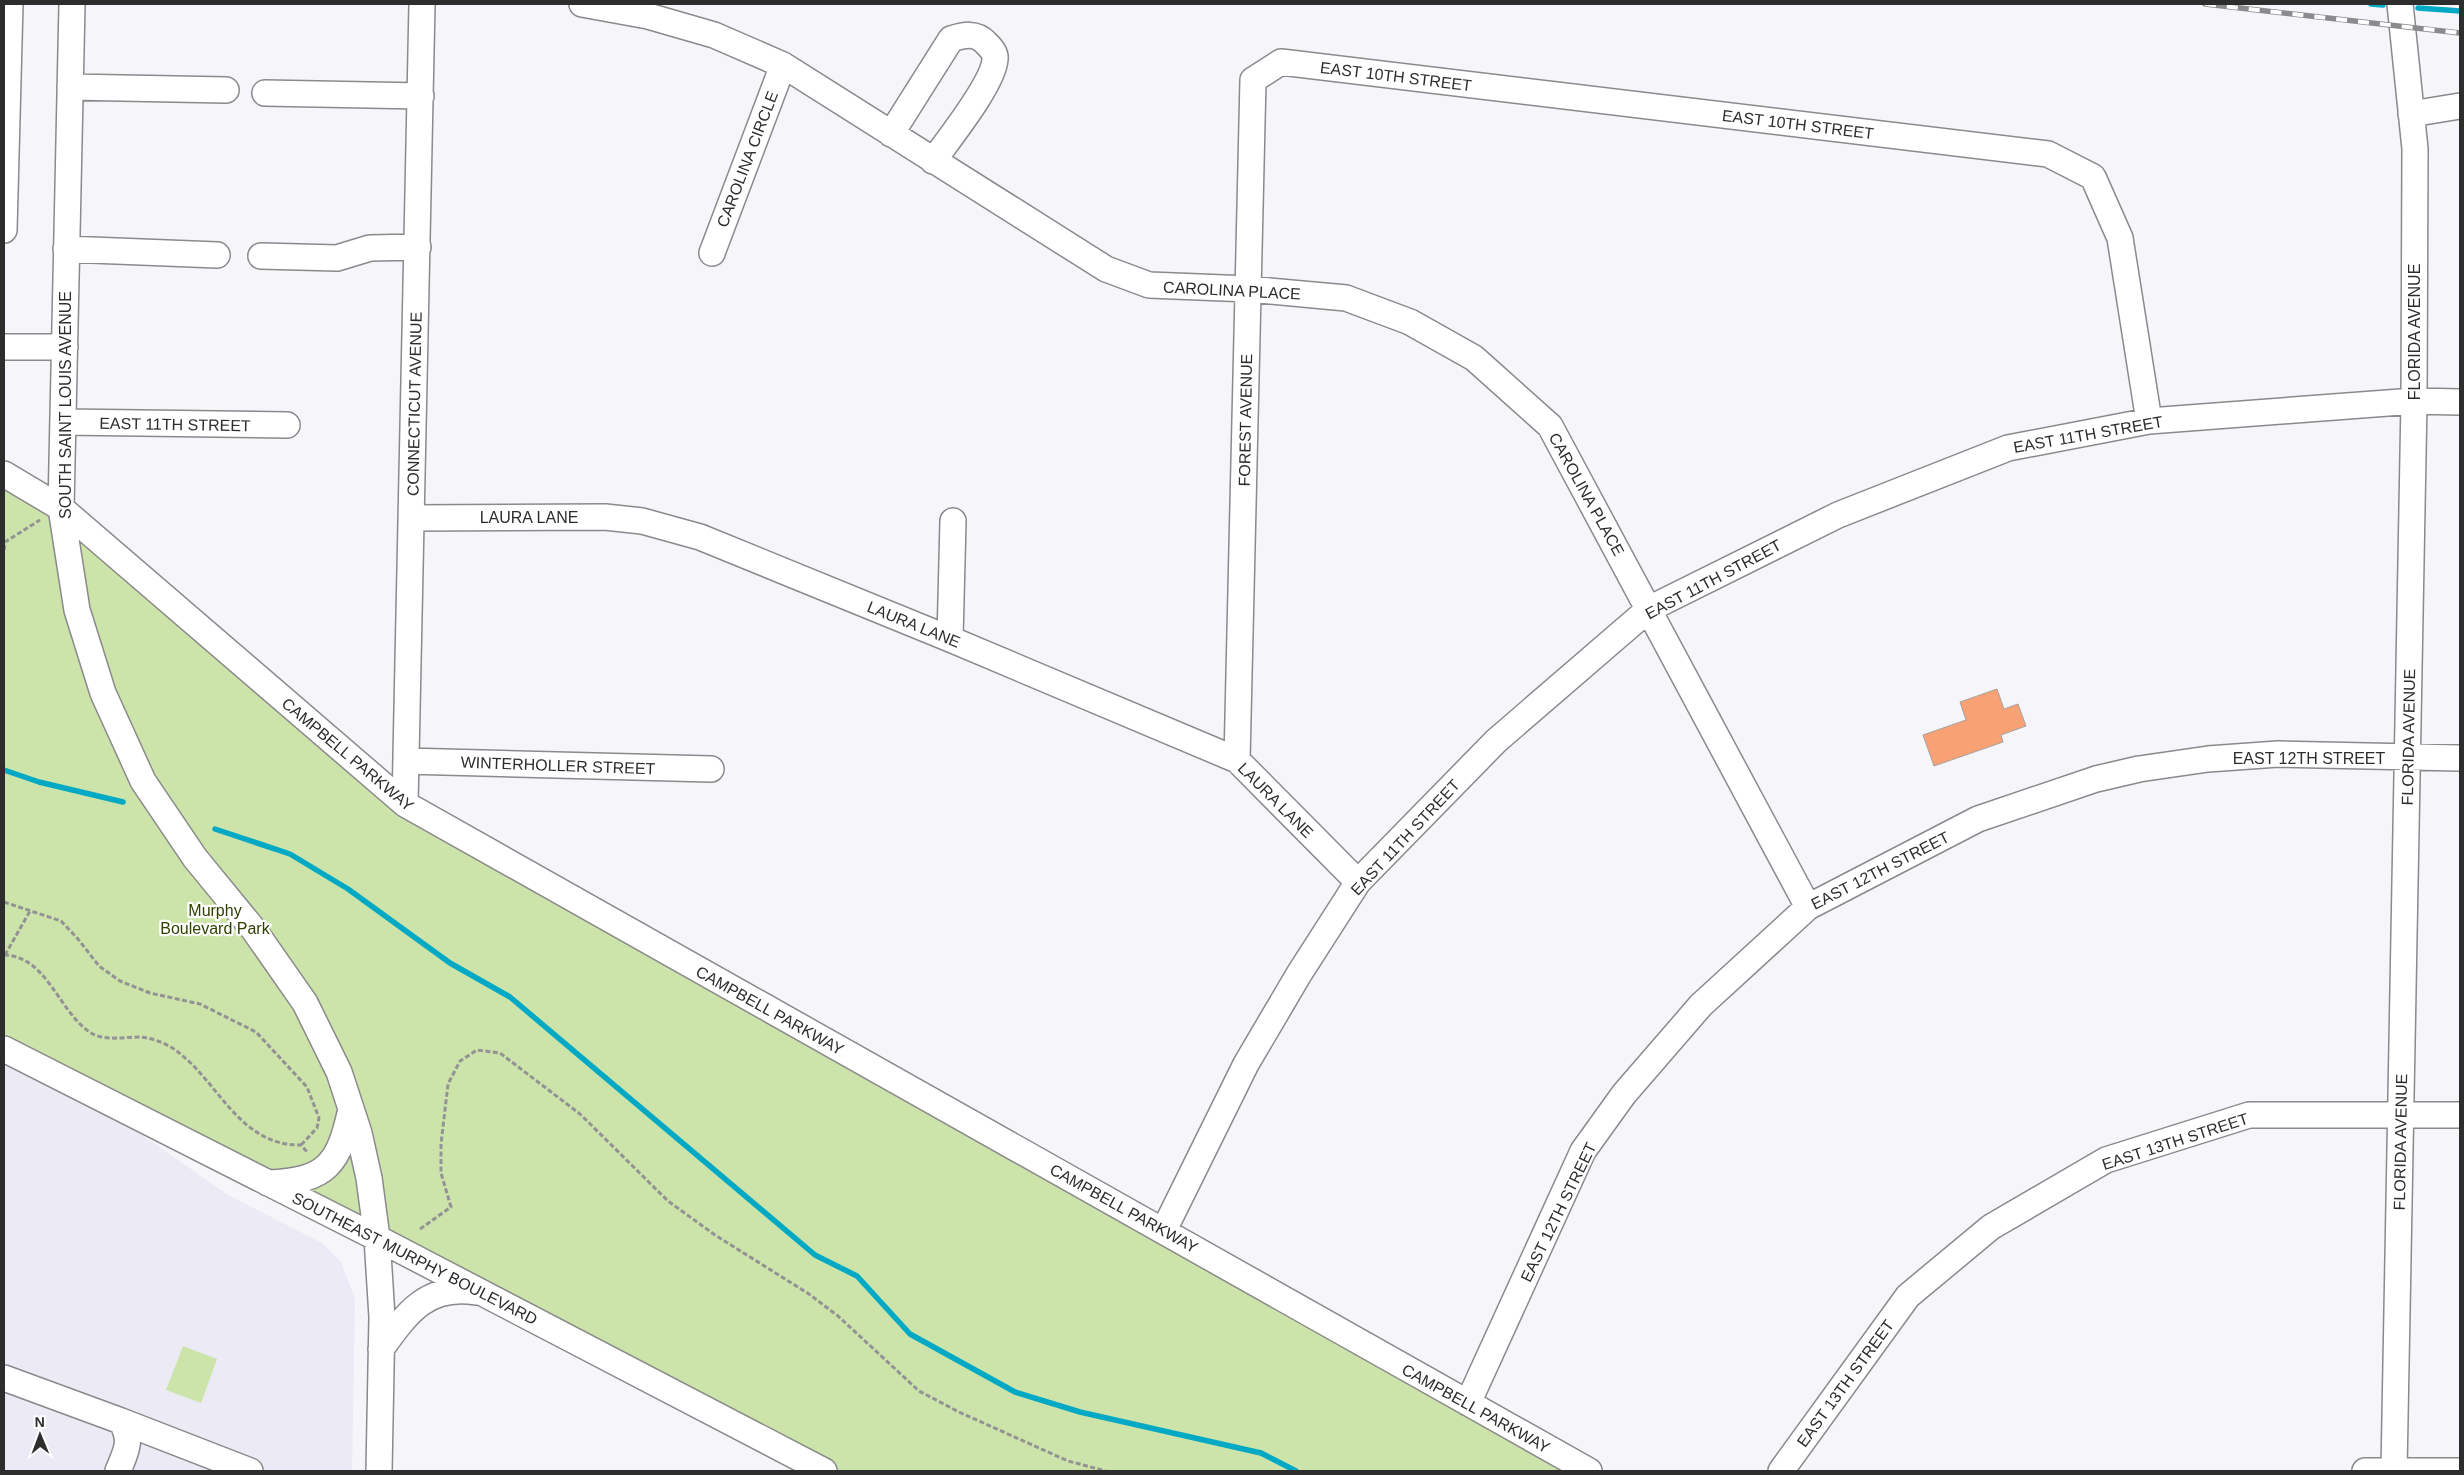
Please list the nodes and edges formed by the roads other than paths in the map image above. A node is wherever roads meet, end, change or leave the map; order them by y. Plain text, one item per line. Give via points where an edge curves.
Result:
1 (10, 4) edge
2 (72, 4) edge
3 (422, 4) edge
4 (582, 4) edge
5 (2400, 4) edge
6 (782, 65) junction
7 (1253, 80) joint
8 (70, 87) junction
9 (226, 90) dead end
10 (265, 93) dead end
11 (421, 96) junction
12 (2460, 106) edge
13 (2411, 114) junction
14 (891, 134) junction
15 (933, 161) junction
16 (4, 230) edge
17 (418, 248) junction
18 (66, 249) junction
19 (712, 253) dead end
20 (217, 255) dead end
21 (261, 256) dead end
22 (1248, 289) junction
23 (4, 346) edge
24 (64, 347) junction
25 (2414, 401) junction
26 (2460, 402) edge
27 (2149, 421) junction
28 (63, 422) junction
29 (287, 425) dead end
30 (4, 474) edge
31 (61, 508) junction
32 (412, 518) junction
33 (953, 521) dead end
34 (1649, 609) junction
35 (950, 639) junction
36 (2408, 758) junction
37 (2460, 758) edge
38 (1237, 760) junction
39 (406, 761) junction
40 (711, 769) dead end
41 (404, 804) junction
42 (1358, 882) junction
43 (1808, 907) junction
44 (4, 1049) edge
45 (351, 1109) junction
46 (2401, 1114) junction
47 (2460, 1116) edge
48 (268, 1183) junction
49 (1164, 1230) junction
50 (377, 1238) junction
51 (482, 1292) junction
52 (381, 1350) junction
53 (4, 1378) edge
54 (1468, 1403) junction
55 (121, 1421) junction
56 (118, 1471) edge
57 (250, 1471) edge
58 (379, 1471) edge
59 (824, 1471) edge
60 (1589, 1471) edge
61 (1781, 1471) edge
62 (2365, 1471) edge
63 (2394, 1471) edge
64 (2460, 1471) edge

1 - 16 street
2 - 8 street, SOUTH SAINT LOUIS AVENUE
3 - 11 street, CONNECTICUT AVENUE
4 - 6 street, CAROLINA PLACE via 648,16 714,35
5 - 13 street, FLORIDA AVENUE
6 - 14 street, CAROLINA PLACE
6 - 19 street, CAROLINA CIRCLE
7 - 22 street, FOREST AVENUE
7 - 27 street, EAST 10TH STREET via 1281,62 2048,154 2092,177 2120,238
8 - 9 street
8 - 18 street, SOUTH SAINT LOUIS AVENUE
10 - 11 street
11 - 17 street, CONNECTICUT AVENUE
12 - 13 street
13 - 25 street, FLORIDA AVENUE via 2415,148
14 - 15 street, CAROLINA PLACE
14 - 15 street via 951,39 966,35 980,37 996,58 989,80
15 - 22 street, CAROLINA PLACE via 1106,269 1149,286
17 - 21 street via 370,248 337,258
17 - 32 street, CONNECTICUT AVENUE
18 - 20 street
18 - 24 street, SOUTH SAINT LOUIS AVENUE
22 - 34 street, CAROLINA PLACE via 1346,298 1410,322 1474,358 1550,426
22 - 38 street, FOREST AVENUE
23 - 24 street
24 - 28 street, SOUTH SAINT LOUIS AVENUE
25 - 26 street, EAST 11TH STREET
25 - 27 street, EAST 11TH STREET
25 - 36 street, FLORIDA AVENUE
27 - 34 street, EAST 11TH STREET via 2008,448 1838,515
28 - 29 street, EAST 11TH STREET
28 - 31 street, SOUTH SAINT LOUIS AVENUE
30 - 31 street, CAMPBELL PARKWAY
31 - 41 street, CAMPBELL PARKWAY
31 - 45 street, SOUTH SAINT LOUIS AVENUE via 78,610 103,693 143,781 196,858 254,930 305,1003 339,1072
32 - 35 street, LAURA LANE via 605,517 642,521 700,537
32 - 39 street, CONNECTICUT AVENUE
33 - 35 street
34 - 42 street, EAST 11TH STREET via 1496,741
34 - 43 street, CAROLINA PLACE
35 - 38 street, LAURA LANE
36 - 37 street, EAST 12TH STREET
36 - 43 street, EAST 12TH STREET via 2278,754 2208,759 2096,779 1978,819
36 - 46 street, FLORIDA AVENUE
38 - 42 street, LAURA LANE
39 - 40 street, WINTERHOLLER STREET
39 - 41 street, CONNECTICUT AVENUE
41 - 49 street, CAMPBELL PARKWAY
42 - 49 street, EAST 11TH STREET via 1246,1064
43 - 54 street, EAST 12TH STREET via 1701,1005 1624,1094 1583,1151
44 - 48 street, SOUTHEAST MURPHY BOULEVARD
45 - 48 street via 340,1148 327,1167 303,1180
45 - 50 street, SOUTH SAINT LOUIS AVENUE via 369,1178
46 - 47 street, EAST 13TH STREET
46 - 61 street, EAST 13TH STREET via 2249,1115 2106,1160 1991,1227 1908,1296
46 - 63 street, FLORIDA AVENUE
48 - 50 street, SOUTHEAST MURPHY BOULEVARD
49 - 54 street, CAMPBELL PARKWAY
50 - 51 street, SOUTHEAST MURPHY BOULEVARD
50 - 52 street
51 - 52 street via 452,1290 427,1299 403,1318
51 - 59 street, SOUTHEAST MURPHY BOULEVARD
52 - 58 street
53 - 55 street
54 - 60 street, CAMPBELL PARKWAY
55 - 56 street via 128,1432 127,1448
55 - 57 street
62 - 63 street
63 - 64 street

